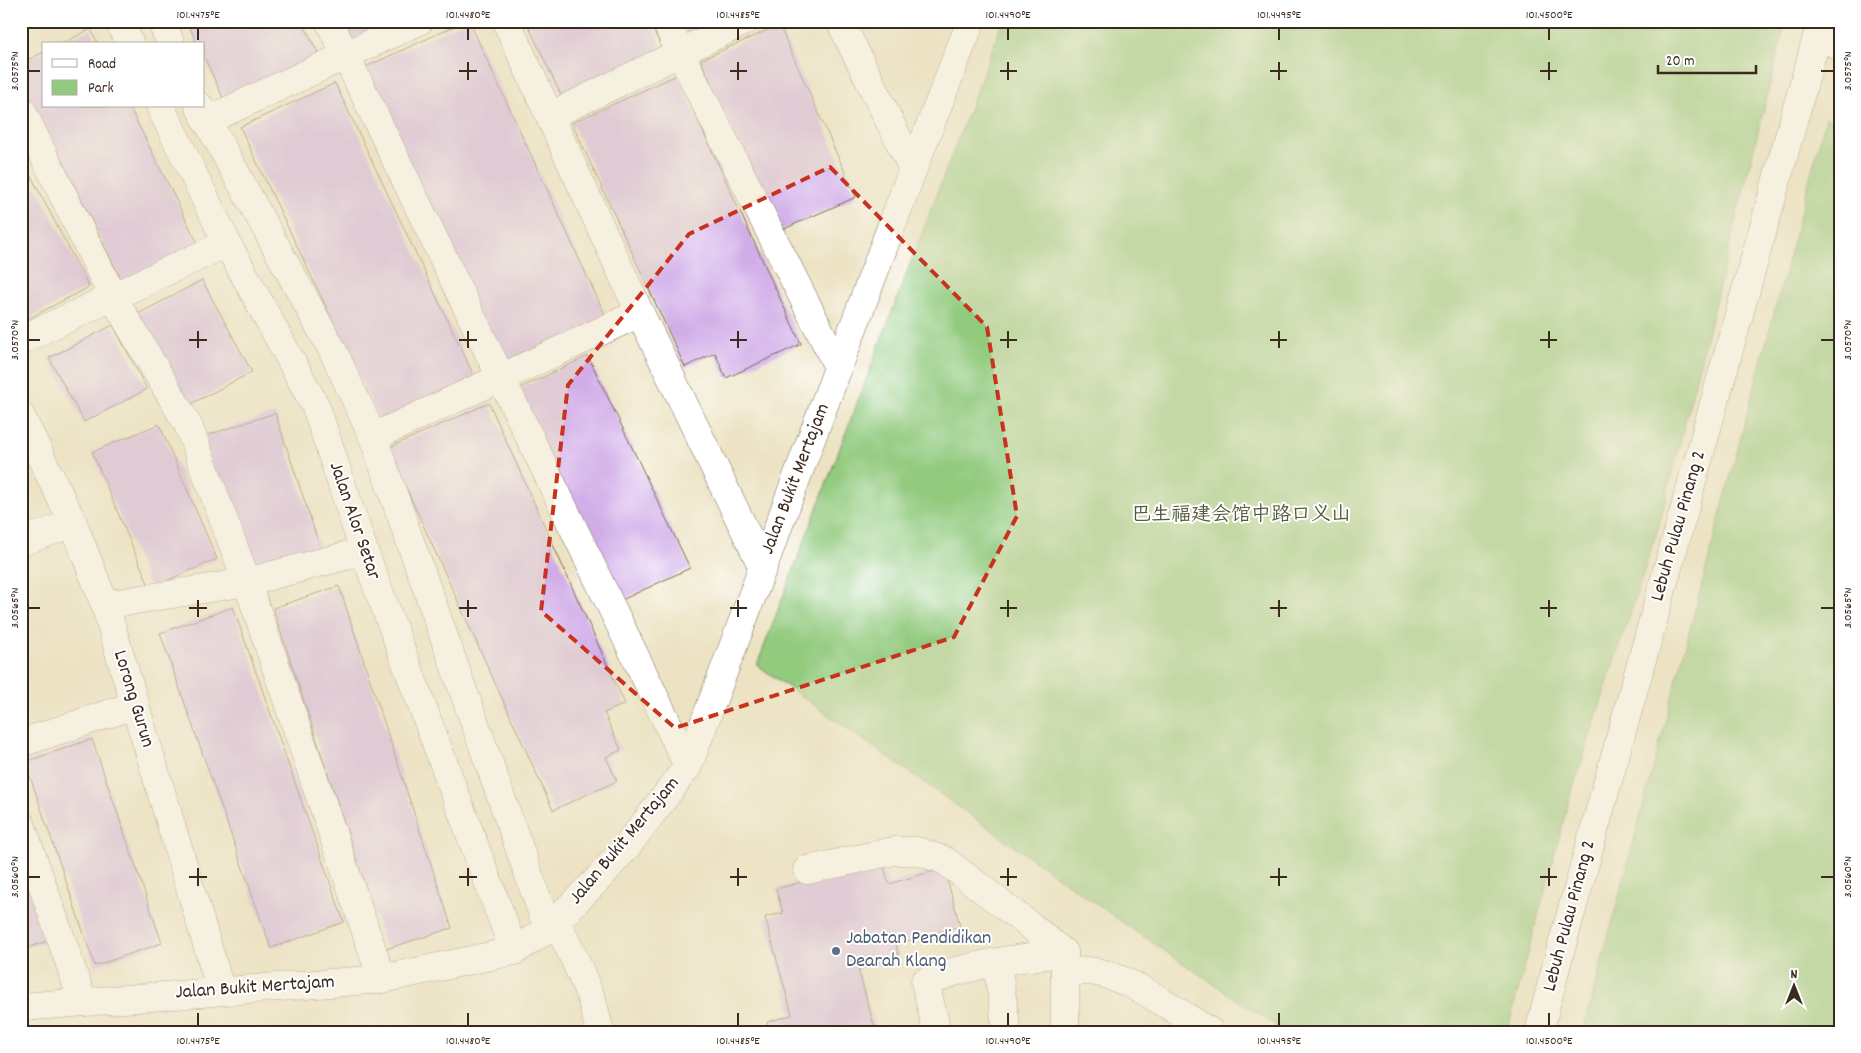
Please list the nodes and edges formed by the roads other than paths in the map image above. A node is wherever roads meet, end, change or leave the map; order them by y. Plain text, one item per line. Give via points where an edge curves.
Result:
1 (118, 21) edge
2 (161, 21) edge
3 (328, 21) edge
4 (418, 21) edge
5 (506, 21) edge
6 (666, 21) edge
7 (745, 21) edge
8 (840, 21) edge
9 (971, 21) edge
10 (1826, 34) edge
11 (129, 42) edge
12 (170, 42) edge
13 (680, 53) junction
14 (345, 55) junction
15 (161, 108) edge
16 (21, 109) edge
17 (202, 114) edge
18 (550, 116) junction
19 (913, 169) junction
20 (227, 244) junction
21 (113, 297) junction
22 (640, 313) junction
23 (21, 340) edge
24 (838, 367) junction
25 (501, 378) junction
26 (21, 416) edge
27 (373, 438) junction
28 (73, 523) junction
29 (21, 542) edge
30 (364, 551) junction
31 (763, 568) junction
32 (247, 582) junction
33 (105, 605) junction
34 (135, 705) junction
35 (21, 743) edge
36 (688, 766) junction
37 (21, 824) edge
38 (808, 870) dead end
39 (552, 925) junction
40 (514, 951) junction
41 (997, 963) junction
42 (1064, 963) junction
43 (382, 979) junction
44 (221, 991) junction
45 (83, 1002) junction
46 (21, 1007) edge
47 (600, 1032) edge
48 (937, 1032) edge
49 (1007, 1032) edge
50 (1065, 1032) edge
51 (1210, 1032) edge
52 (1539, 1032) edge

1 - 11 street
2 - 12 street
3 - 14 street
4 - 14 street
5 - 18 street
6 - 13 street
7 - 13 street
8 - 19 street
9 - 19 street, Jalan Bukit Mertajam
10 - 52 street, Lebuh Pulau Pinang 2
13 - 18 street
13 - 24 street
14 - 17 street
14 - 25 street
15 - 20 street, Jalan Alor Setar
16 - 21 street
17 - 27 street via 334,353
18 - 22 street
19 - 24 street, Jalan Bukit Mertajam
20 - 21 street
20 - 30 street, Jalan Alor Setar via 316,407
21 - 23 street
21 - 32 street via 188,425
22 - 25 street
22 - 31 street
24 - 31 street, Jalan Bukit Mertajam
25 - 27 street
25 - 36 street
26 - 28 street, Lorong Gurun
27 - 39 street
28 - 29 street
28 - 33 street, Lorong Gurun
30 - 32 street
30 - 40 street, Jalan Alor Setar
31 - 36 street, Jalan Bukit Mertajam
32 - 33 street
32 - 43 street
33 - 34 street, Lorong Gurun
34 - 35 street
34 - 44 street, Lorong Gurun
36 - 39 street, Jalan Bukit Mertajam via 628,845
37 - 45 street
38 - 42 street via 894,851 917,851 944,860 1032,927
39 - 40 street, Jalan Bukit Mertajam
39 - 47 street via 575,960 592,1000
40 - 43 street, Jalan Bukit Mertajam
41 - 42 street
41 - 48 street via 964,968 925,982
41 - 49 street
42 - 50 street
42 - 51 street via 1112,976 1144,991
43 - 44 street, Jalan Bukit Mertajam
44 - 45 street, Jalan Bukit Mertajam
45 - 46 street, Jalan Bukit Mertajam

